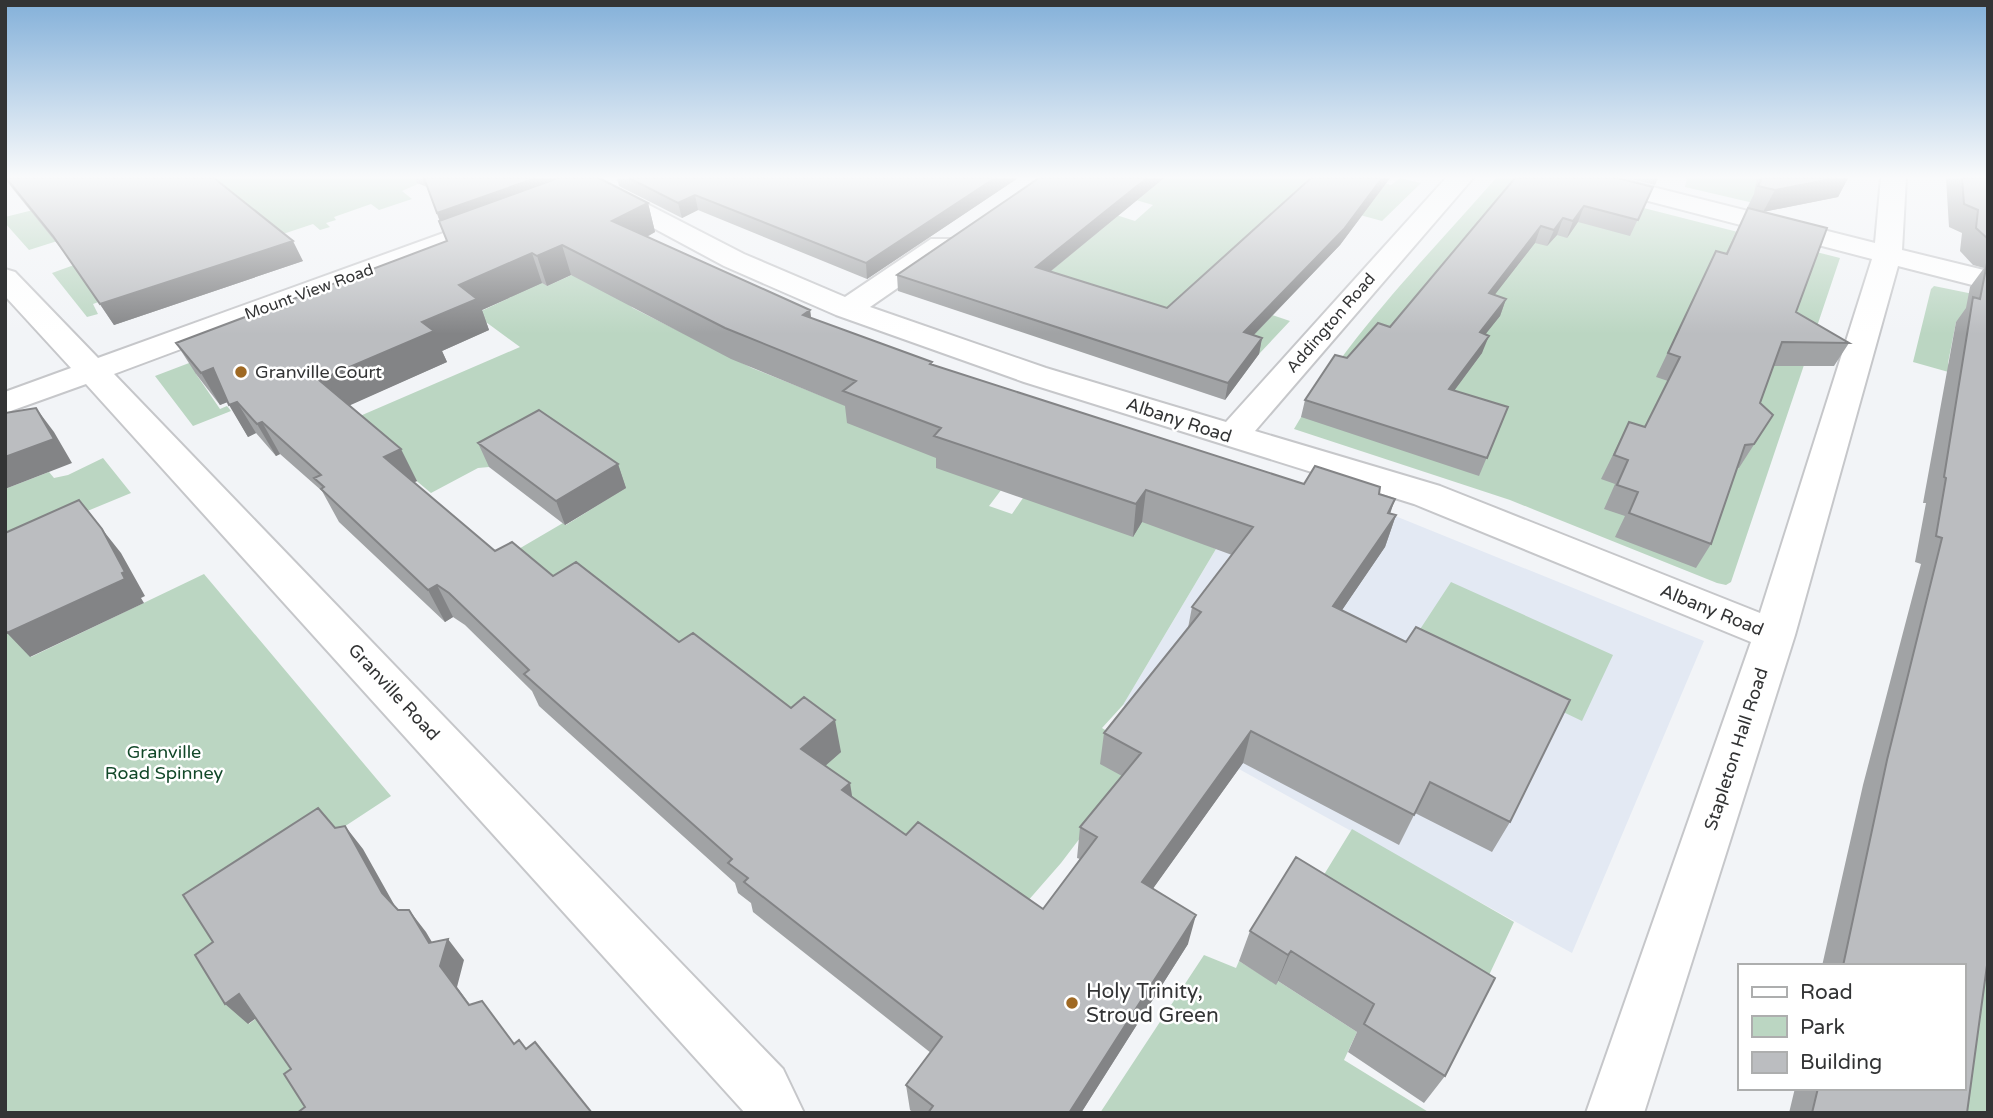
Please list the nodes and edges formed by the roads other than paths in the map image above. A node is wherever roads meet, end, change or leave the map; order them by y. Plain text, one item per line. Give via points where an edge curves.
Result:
1 (476, 230) edge
2 (678, 230) edge
3 (1414, 230) edge
4 (1797, 230) edge
5 (1890, 230) edge
6 (960, 232) edge
7 (1888, 253) junction
8 (5, 278) edge
9 (1988, 280) edge
10 (847, 309) junction
11 (92, 373) junction
12 (5, 403) edge
13 (1231, 437) junction
14 (1774, 635) junction
15 (775, 1113) edge
16 (1615, 1113) edge

1 - 11 street, Mount View Road
2 - 10 street, Albany Road
3 - 13 street, Addington Road
4 - 7 street
5 - 7 street, Stapleton Hall Road
6 - 10 street
7 - 9 street
7 - 14 street, Stapleton Hall Road
8 - 11 street, Granville Road
10 - 13 street, Albany Road
11 - 12 street, Mount View Road
11 - 15 street, Granville Road via 763,1089
13 - 14 street, Albany Road via 1426,495
14 - 16 street, Stapleton Hall Road

